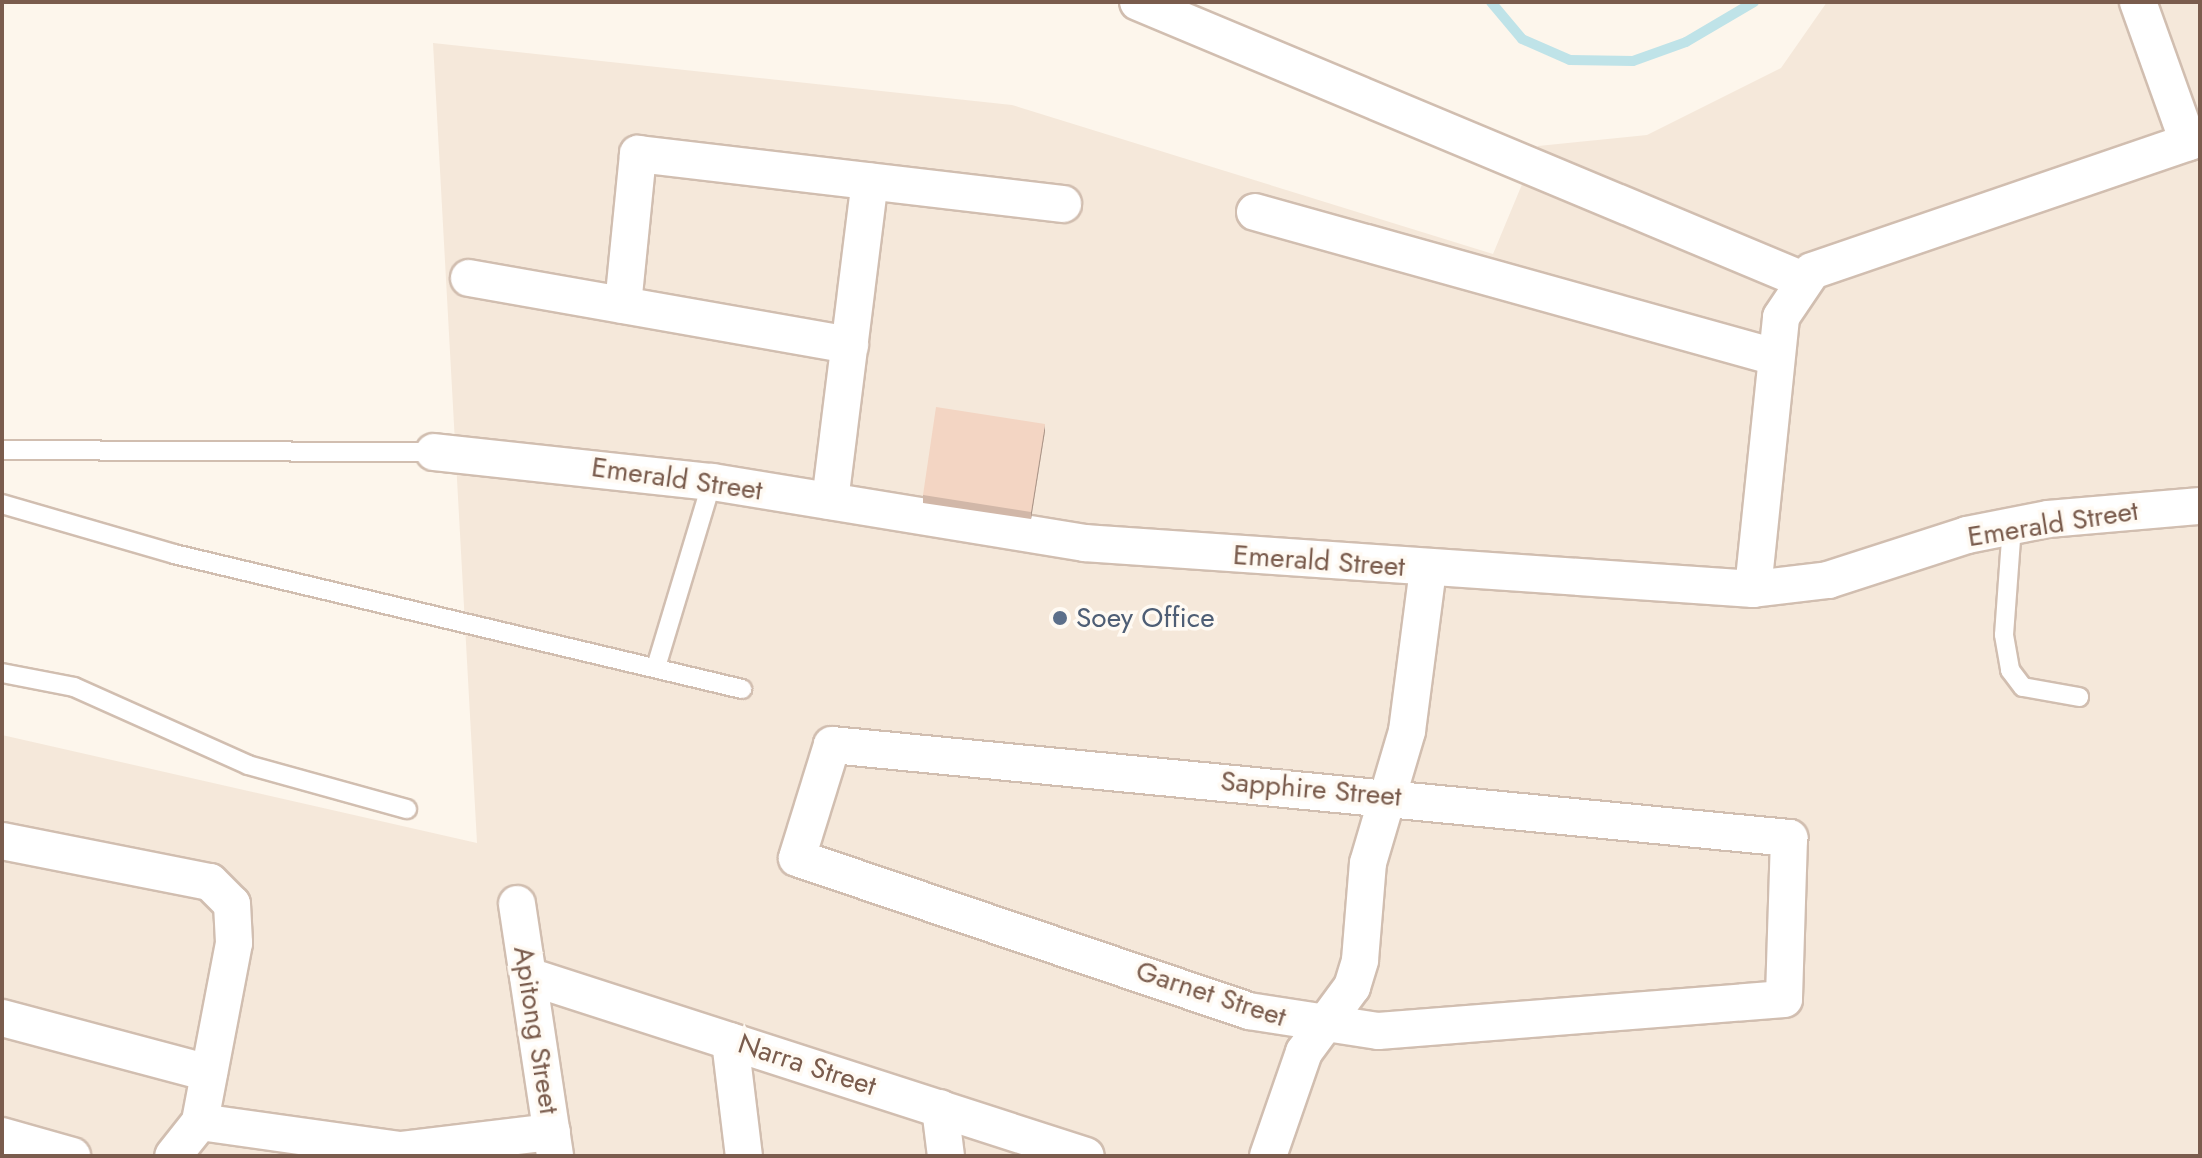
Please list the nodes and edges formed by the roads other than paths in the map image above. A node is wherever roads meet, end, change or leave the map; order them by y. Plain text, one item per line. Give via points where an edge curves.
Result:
1 (1138, 2) edge
2 (2138, 2) edge
3 (2194, 140) edge
4 (870, 181) junction
5 (1063, 204) dead end
6 (1255, 212) dead end
7 (469, 278) dead end
8 (1803, 280) junction
9 (623, 305) junction
10 (850, 345) junction
11 (1775, 357) junction
12 (2, 450) edge
13 (434, 452) joint
14 (712, 482) junction
15 (830, 501) junction
16 (2, 504) edge
17 (2200, 506) edge
18 (2012, 526) junction
19 (1428, 569) junction
20 (1753, 589) junction
21 (656, 667) junction
22 (2, 673) edge
23 (742, 689) dead end
24 (2079, 697) dead end
25 (1388, 796) junction
26 (407, 809) dead end
27 (2, 841) edge
28 (797, 858) joint
29 (517, 904) dead end
30 (528, 976) junction
31 (1784, 999) joint
32 (2, 1018) edge
33 (1322, 1027) junction
34 (730, 1041) junction
35 (209, 1073) junction
36 (940, 1108) junction
37 (200, 1122) junction
38 (2, 1136) edge
39 (554, 1144) edge
40 (72, 1156) edge
41 (173, 1156) edge
42 (744, 1156) edge
43 (946, 1156) edge
44 (1086, 1156) edge
45 (1268, 1156) edge

1 - 8 street
2 - 3 street
3 - 8 street via 2064,190 1838,257
4 - 5 street
4 - 9 street via 638,154
4 - 10 street
6 - 11 street
7 - 9 street
8 - 11 street via 1781,317
9 - 10 street
10 - 15 street
11 - 20 street
12 - 13 lane
13 - 14 street, Emerald Street
14 - 15 street, Emerald Street
14 - 21 lane
15 - 19 street, Emerald Street via 1084,543
16 - 21 lane via 174,554
17 - 18 street, Emerald Street
18 - 20 street, Emerald Street via 1828,580
18 - 24 lane via 2004,635 2010,670 2023,687
19 - 20 street, Emerald Street
19 - 25 street via 1407,731
21 - 23 lane
22 - 26 lane via 74,687 248,765
25 - 28 street, Sapphire Street via 832,745
25 - 31 street, Sapphire Street via 1789,838
25 - 33 street via 1368,863 1356,974
27 - 35 street via 223,891 235,922
28 - 33 street, Garnet Street via 1249,1011
29 - 30 street, Apitong Street
30 - 34 street, Narra Street
30 - 39 street, Apitong Street
31 - 33 street, Garnet Street via 1550,1022
32 - 35 street
33 - 45 street via 1293,1077
34 - 36 street, Narra Street
34 - 42 street
35 - 37 street
36 - 43 street
36 - 44 street, Narra Street
37 - 39 street via 400,1150
37 - 41 street
38 - 40 street

